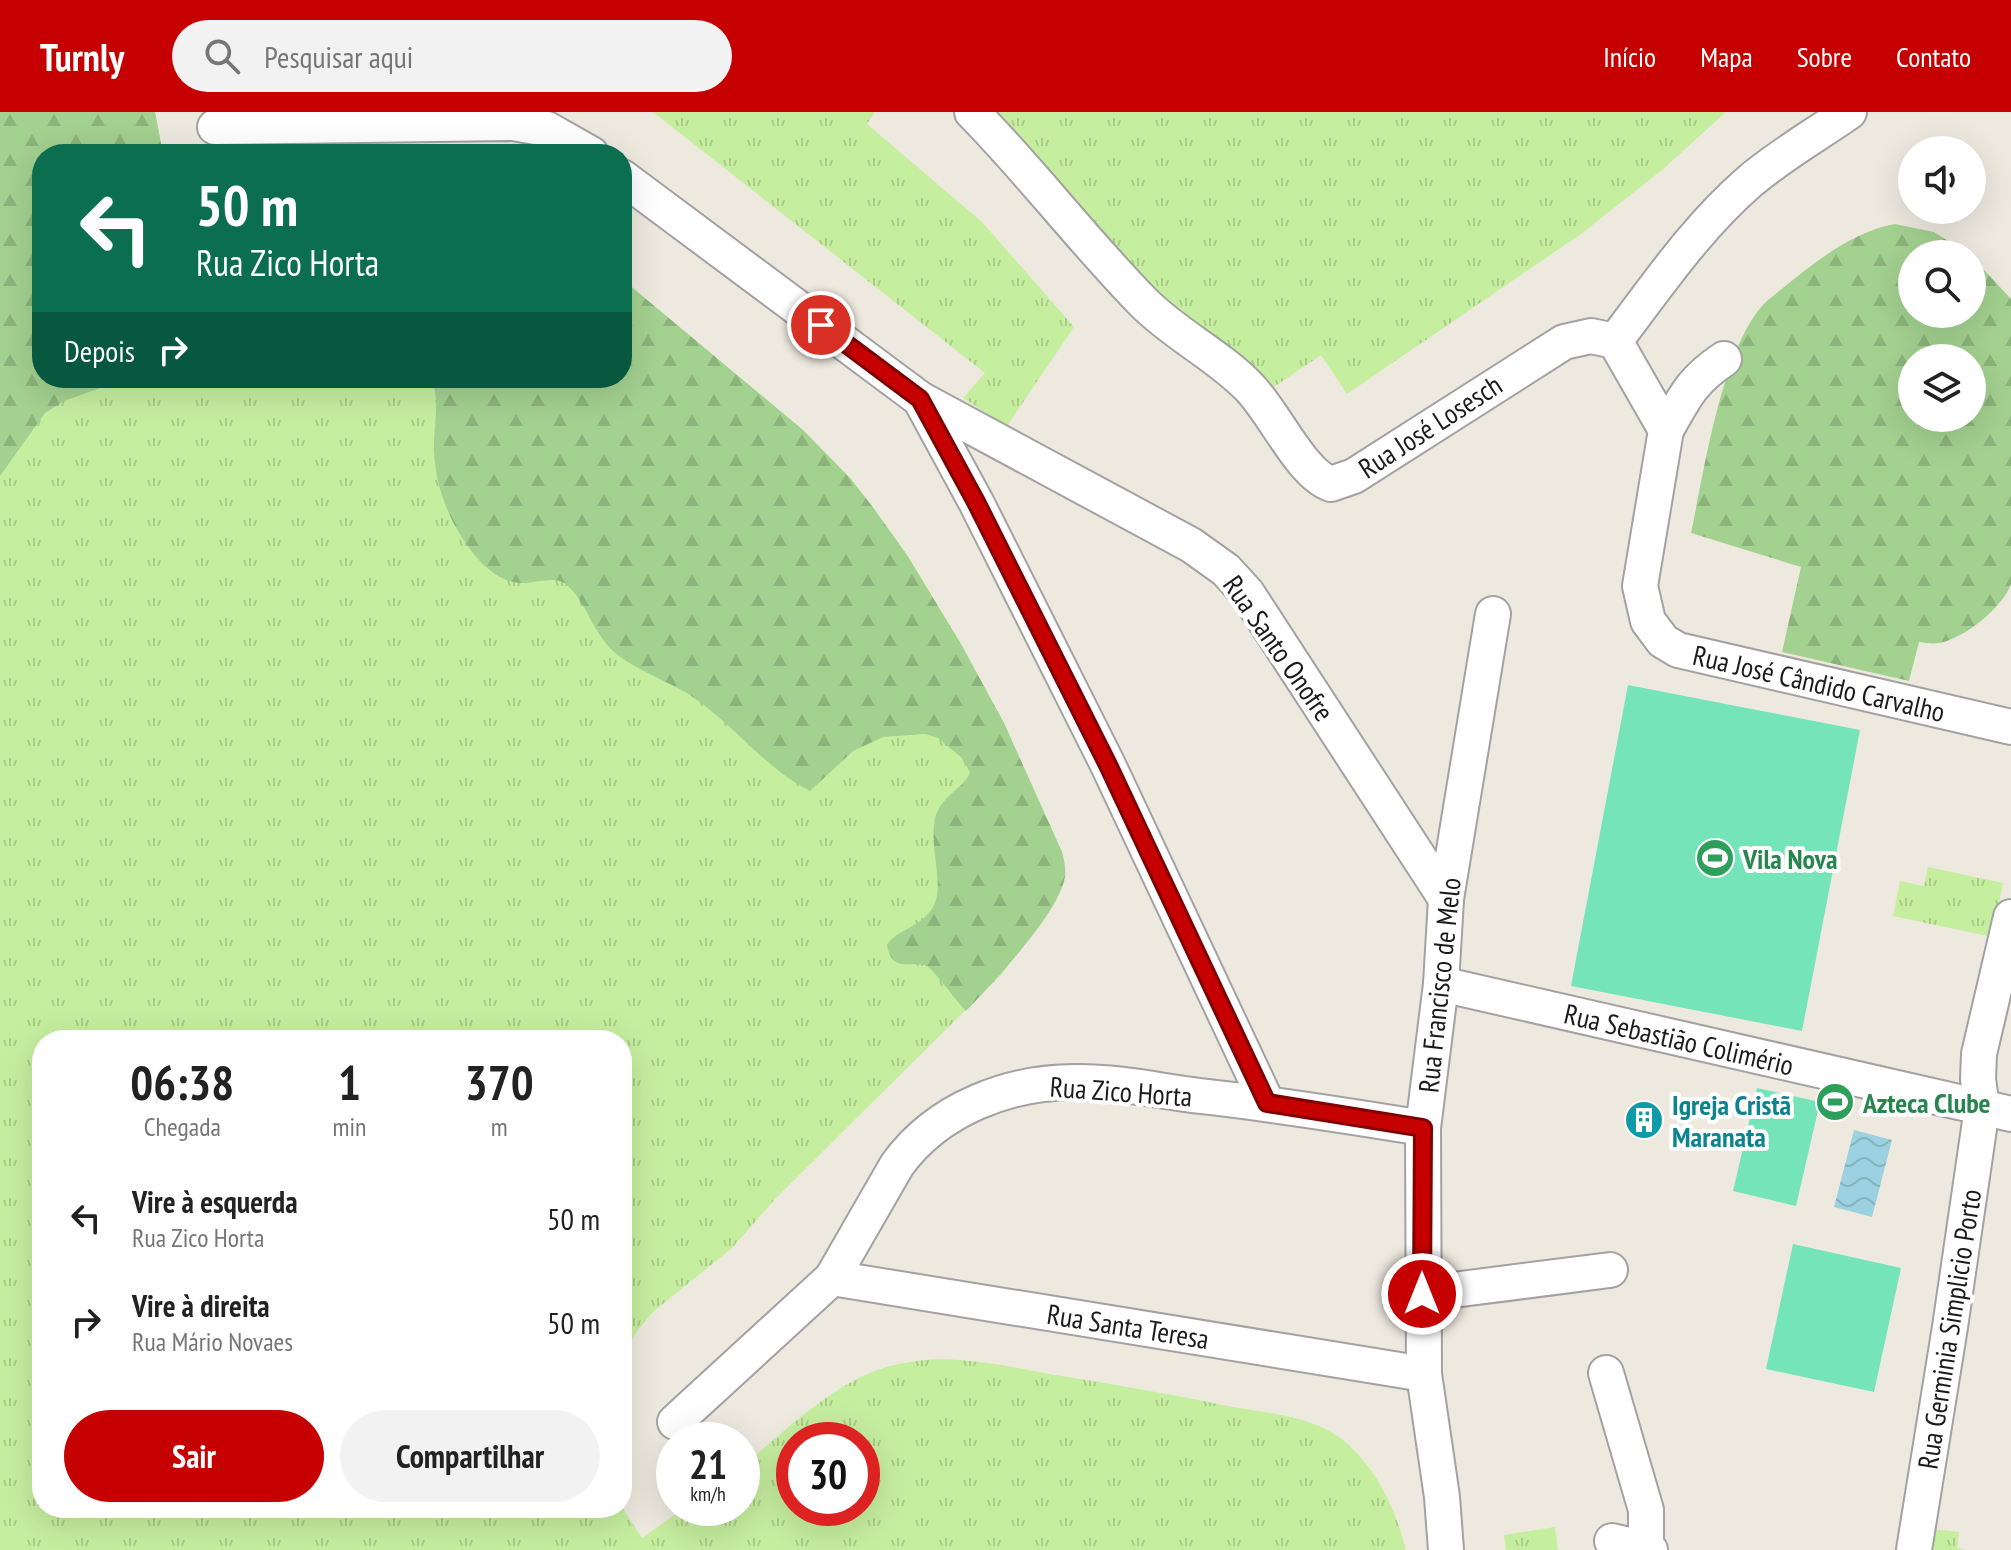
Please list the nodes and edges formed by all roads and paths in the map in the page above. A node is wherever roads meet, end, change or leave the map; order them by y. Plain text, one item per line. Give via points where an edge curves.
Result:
1 (972, 112) edge
2 (1849, 112) edge
3 (215, 127) dead end
4 (573, 144) edge
5 (632, 184) edge
6 (1615, 341) junction
7 (1724, 359) dead end
8 (920, 399) junction
9 (1666, 430) junction
10 (1493, 614) dead end
11 (2011, 727) edge
12 (1446, 899) junction
13 (2011, 917) edge
14 (1441, 984) junction
15 (1267, 1103) junction
16 (1997, 1111) edge
17 (1423, 1128) junction
18 (1610, 1270) dead end
19 (832, 1278) junction
20 (1422, 1294) junction
21 (1606, 1373) dead end
22 (1424, 1374) junction
23 (675, 1422) dead end
24 (1612, 1541) dead end
25 (1648, 1549) edge
26 (1446, 1550) edge
27 (1914, 1550) edge

1 - 6 street, Rua José Losesch via 1145,303 1247,384 1324,482 1354,476 1564,342 1591,336
2 - 6 street via 1723,206
3 - 4 street via 513,123 547,129
5 - 8 street, Rua Santo Onofre
6 - 9 street
7 - 9 street via 1702,373
8 - 12 street, Rua Santo Onofre via 1191,545 1226,570 1247,593
8 - 15 street via 1108,765
9 - 11 street, Rua José Cândido Carvalho via 1640,586 1648,621 1663,641 1678,650
10 - 12 street, Rua Francisco de Melo
12 - 14 street, Rua Francisco de Melo
13 - 16 street, Rua Germinia Simplicio Porto via 1979,1054 1978,1079
14 - 16 street, Rua Sebastião Colimério
14 - 17 street, Rua Francisco de Melo
15 - 17 street, Rua Zico Horta
15 - 19 street, Rua Zico Horta via 1080,1082 1017,1088 978,1101 930,1130 903,1157
16 - 27 street, Rua Germinia Simplicio Porto via 1950,1327
17 - 20 street, Rua Francisco de Melo
18 - 20 street
19 - 22 street, Rua Santa Teresa
19 - 23 street, Rua Zico Horta
20 - 22 street, Rua Francisco de Melo
21 - 25 street via 1646,1510
22 - 26 street, Rua Francisco de Melo
24 - 25 street

